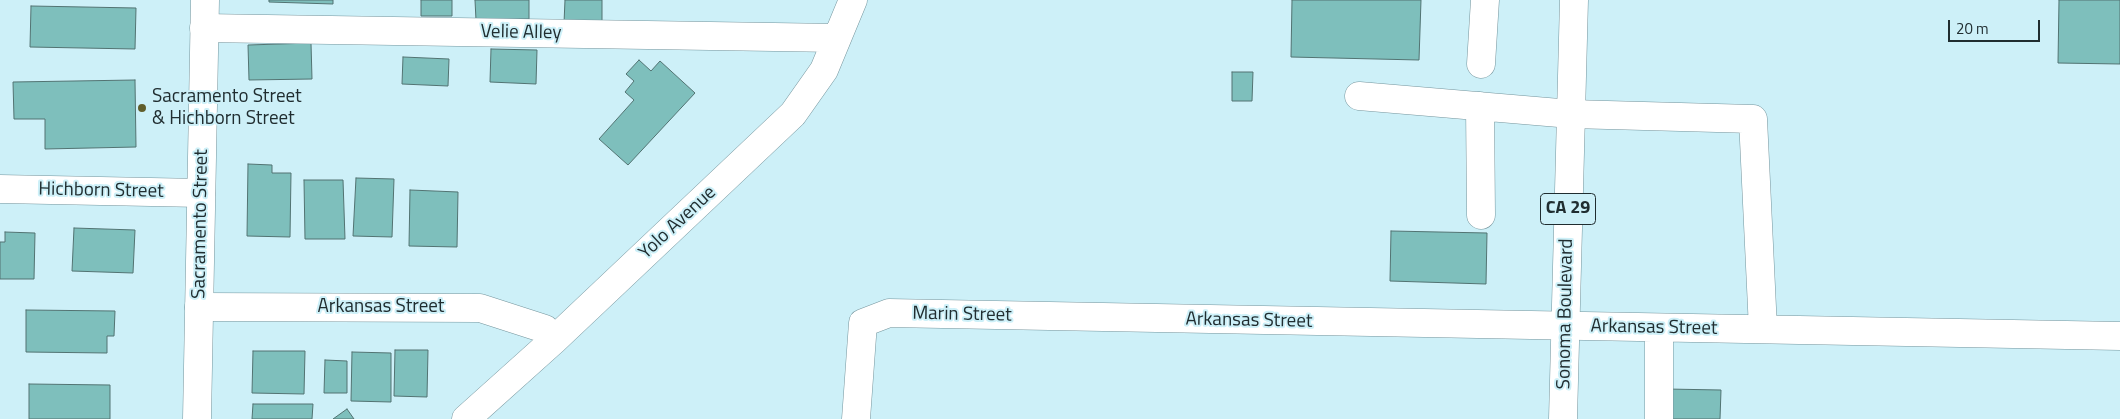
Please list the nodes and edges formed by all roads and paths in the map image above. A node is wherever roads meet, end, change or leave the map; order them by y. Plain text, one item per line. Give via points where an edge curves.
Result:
1 (205, 0) edge
2 (853, 0) edge
3 (1484, 0) edge
4 (1574, 0) edge
5 (204, 28) junction
6 (837, 38) junction
7 (1482, 64) dead end
8 (1359, 96) dead end
9 (1480, 106) junction
10 (1571, 114) junction
11 (0, 190) edge
12 (202, 193) junction
13 (1481, 215) dead end
14 (199, 307) junction
15 (1159, 319) joint
16 (1565, 326) junction
17 (1659, 328) junction
18 (1763, 329) junction
19 (2120, 336) edge
20 (554, 340) junction
21 (197, 419) edge
22 (466, 419) edge
23 (856, 419) edge
24 (1563, 419) edge
25 (1659, 419) edge

1 - 5 street, Sacramento Street
2 - 6 street, Yolo Avenue
3 - 7 street
4 - 10 street, Sonoma Boulevard / CA 29
5 - 6 street, Velie Alley
5 - 12 street, Sacramento Street
6 - 20 street, Yolo Avenue via 824,70 793,114
8 - 9 street
9 - 10 street
9 - 13 street
10 - 16 street, Sonoma Boulevard / CA 29
10 - 18 street via 1753,120
11 - 12 street, Hichborn Street
12 - 14 street, Sacramento Street
14 - 20 street, Arkansas Street via 480,308 545,329
14 - 21 street, Sacramento Street
15 - 16 street, Arkansas Street
15 - 23 street, Marin Street via 889,313 863,323
16 - 17 street, Arkansas Street
16 - 24 street, Sonoma Boulevard / CA 29
17 - 18 street, Arkansas Street
17 - 25 street
18 - 19 street, Arkansas Street
20 - 22 street, Yolo Avenue

